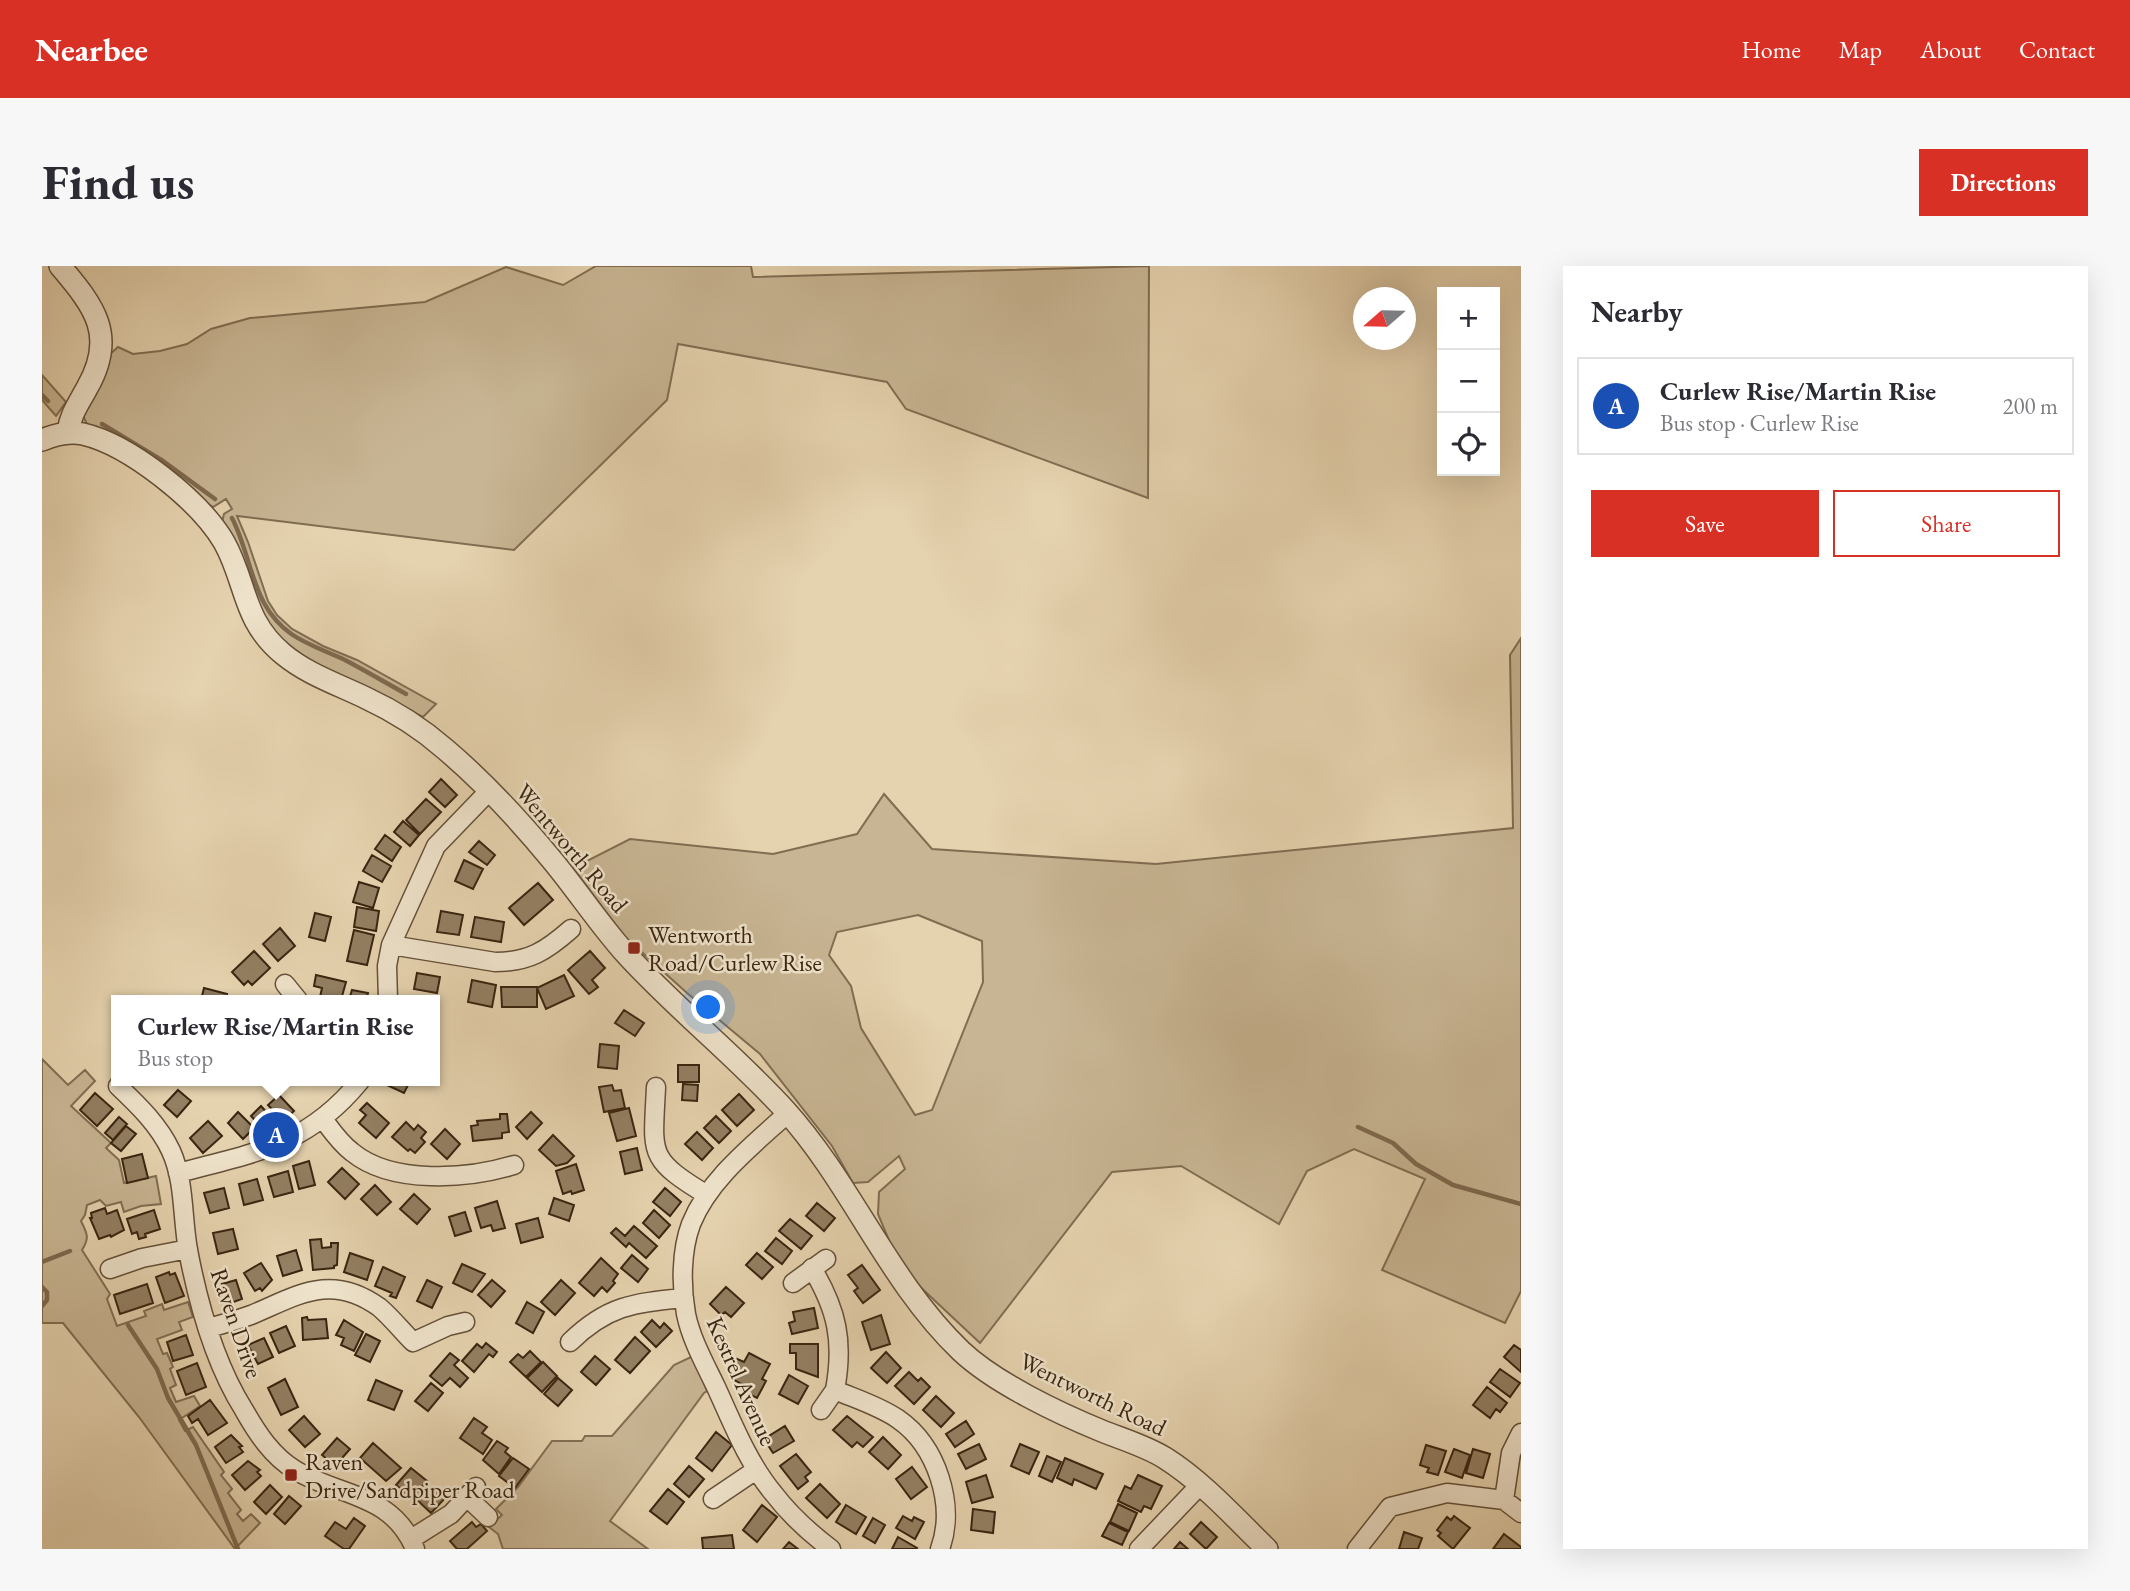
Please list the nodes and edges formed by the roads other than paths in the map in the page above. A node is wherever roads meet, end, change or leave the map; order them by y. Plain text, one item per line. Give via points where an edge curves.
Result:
1 (60, 266) edge
2 (68, 432) junction
3 (42, 440) edge
4 (490, 790) junction
5 (570, 929) dead end
6 (391, 944) junction
7 (285, 985) dead end
8 (294, 995) edge
9 (388, 995) edge
10 (117, 1086) dead end
11 (355, 1086) edge
12 (656, 1087) dead end
13 (788, 1113) junction
14 (323, 1119) junction
15 (514, 1165) dead end
16 (178, 1173) junction
17 (707, 1195) junction
18 (188, 1249) junction
19 (110, 1269) dead end
20 (793, 1283) dead end
21 (684, 1298) junction
22 (465, 1322) dead end
23 (209, 1328) junction
24 (570, 1342) dead end
25 (835, 1390) junction
26 (821, 1410) dead end
27 (1521, 1433) edge
28 (756, 1470) junction
29 (1200, 1485) junction
30 (713, 1499) dead end
31 (1504, 1500) junction
32 (1521, 1513) edge
33 (488, 1517) dead end
34 (413, 1544) edge
35 (831, 1549) edge
36 (940, 1549) edge
37 (1139, 1549) edge
38 (1267, 1549) edge
39 (1357, 1549) edge

1 - 2 street via 87,299 102,335 98,366
2 - 3 street
2 - 4 street, Wentworth Road via 97,439 125,454 191,501 224,543 253,619 284,655 406,720
4 - 6 street via 436,846
4 - 13 street, Wentworth Road via 627,955
5 - 6 street via 535,955 508,962
6 - 9 street
7 - 8 street
10 - 16 street, Raven Drive via 158,1127
11 - 14 street
12 - 17 street via 653,1133 659,1159
13 - 17 street, Kestrel Avenue
13 - 29 street, Wentworth Road via 822,1155 916,1301 967,1356 1027,1395 1163,1456
14 - 15 street via 353,1154 397,1171 463,1177
14 - 16 street via 279,1144
16 - 18 street, Raven Drive
17 - 21 street, Kestrel Avenue via 691,1225 685,1251
18 - 19 street
18 - 23 street, Raven Drive
20 - 25 street via 819,1263 838,1329
21 - 24 street via 644,1302 599,1317
21 - 28 street, Kestrel Avenue via 691,1330
22 - 23 street via 413,1342 380,1308 362,1297 340,1290 313,1290
23 - 34 street, Raven Drive via 242,1407 277,1455 312,1478 377,1504
25 - 26 street
25 - 36 street via 900,1421 926,1451 945,1493
27 - 31 street via 1511,1453
28 - 30 street
28 - 35 street, Kestrel Avenue via 791,1514
29 - 37 street
29 - 38 street, Wentworth Road
31 - 32 street
31 - 39 street via 1447,1493 1390,1507
33 - 34 street via 472,1492

